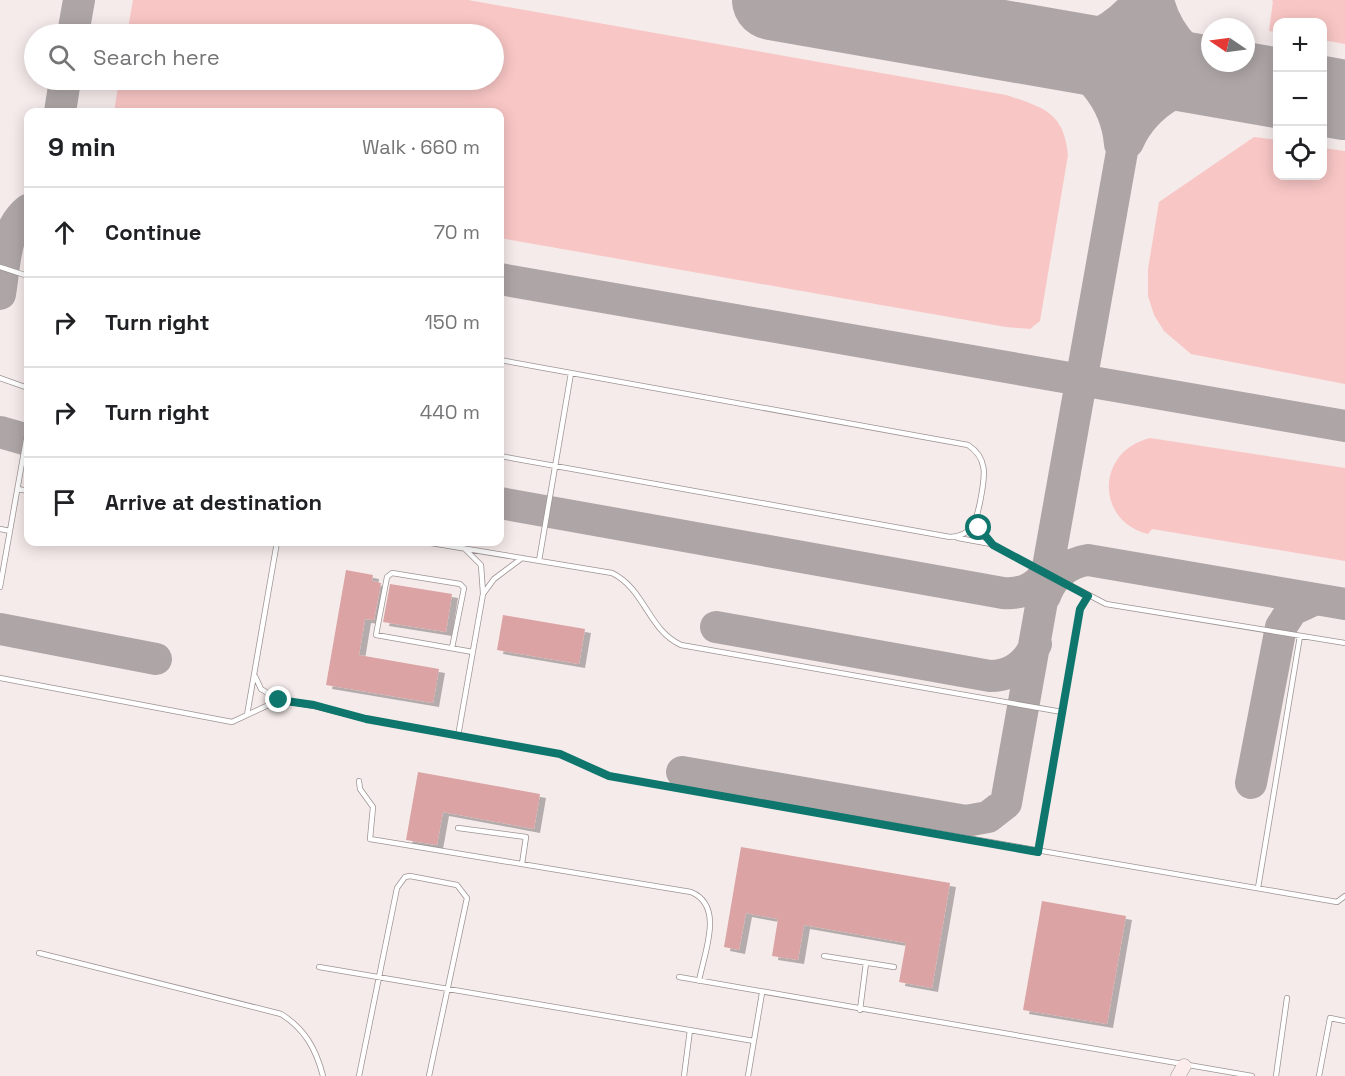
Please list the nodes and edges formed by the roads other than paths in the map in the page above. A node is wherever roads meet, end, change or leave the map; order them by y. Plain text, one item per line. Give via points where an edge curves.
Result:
1 (0, 267) edge
2 (24, 275) edge
3 (504, 361) edge
4 (571, 373) junction
5 (0, 378) edge
6 (24, 387) edge
7 (24, 453) edge
8 (504, 457) edge
9 (555, 466) junction
10 (18, 489) junction
11 (24, 490) edge
12 (977, 520) junction
13 (0, 529) edge
14 (10, 531) junction
15 (950, 537) junction
16 (993, 545) junction
17 (276, 546) edge
18 (451, 546) edge
19 (464, 548) junction
20 (522, 558) junction
21 (539, 561) junction
22 (0, 587) edge
23 (483, 594) junction
24 (1088, 596) junction
25 (1300, 636) junction
26 (1345, 643) edge
27 (452, 648) junction
28 (473, 652) junction
29 (254, 671) junction
30 (0, 678) edge
31 (279, 700) junction
32 (1062, 712) junction
33 (247, 715) junction
34 (458, 736) junction
35 (360, 781) dead end
36 (458, 828) dead end
37 (1038, 852) junction
38 (522, 864) junction
39 (1258, 888) junction
40 (1345, 896) edge
41 (1337, 902) junction
42 (1345, 903) edge
43 (39, 952) dead end
44 (824, 956) dead end
45 (866, 963) junction
46 (319, 967) dead end
47 (894, 967) dead end
48 (379, 977) junction
49 (679, 977) dead end
50 (699, 981) junction
51 (447, 989) junction
52 (762, 993) junction
53 (1287, 998) dead end
54 (860, 1010) junction
55 (1345, 1021) edge
56 (690, 1030) junction
57 (754, 1041) junction
58 (1183, 1072) edge
59 (323, 1076) edge
60 (359, 1076) edge
61 (429, 1076) edge
62 (684, 1076) edge
63 (748, 1076) edge
64 (1252, 1076) edge
65 (1275, 1076) edge
66 (1319, 1076) edge

1 - 2 lane
3 - 4 lane
4 - 9 lane
4 - 12 lane via 968,445 979,454 985,468
5 - 6 lane
7 - 10 lane
8 - 9 lane
9 - 15 lane
9 - 21 lane
10 - 11 lane
10 - 14 lane
12 - 15 lane via 966,534
12 - 16 lane via 982,535
13 - 14 lane
14 - 22 lane
15 - 16 lane
16 - 24 lane
17 - 29 lane
18 - 19 lane
19 - 20 lane
19 - 23 lane via 480,566
20 - 21 lane
20 - 23 lane via 494,579
21 - 32 lane via 622,578 639,596 663,635 681,645
23 - 28 lane
24 - 25 lane via 1117,607
24 - 32 lane via 1080,609
25 - 26 lane
25 - 39 lane
27 - 27 lane via 376,635 387,577 392,573 460,584 464,588
27 - 28 lane
28 - 34 lane
29 - 31 lane via 261,689
29 - 33 lane
30 - 33 lane via 232,722
31 - 33 lane
31 - 34 lane
32 - 37 lane
34 - 37 lane via 560,754 609,776
35 - 38 lane via 360,789 373,807 370,838
36 - 38 lane via 526,837
37 - 39 lane
38 - 50 lane via 702,896 711,914
39 - 41 lane
40 - 41 lane
41 - 42 lane
43 - 59 lane via 281,1014 296,1024 316,1052
44 - 45 lane
45 - 47 lane
45 - 54 lane
46 - 48 lane
48 - 51 lane
48 - 51 lane via 397,888 410,876 457,885 467,898
48 - 60 lane
49 - 50 lane
50 - 52 lane
51 - 56 lane
51 - 61 lane
52 - 54 lane
52 - 57 lane
53 - 65 lane
54 - 58 lane
55 - 66 lane via 1330,1018
56 - 57 lane
56 - 62 lane
57 - 63 lane
58 - 64 lane

